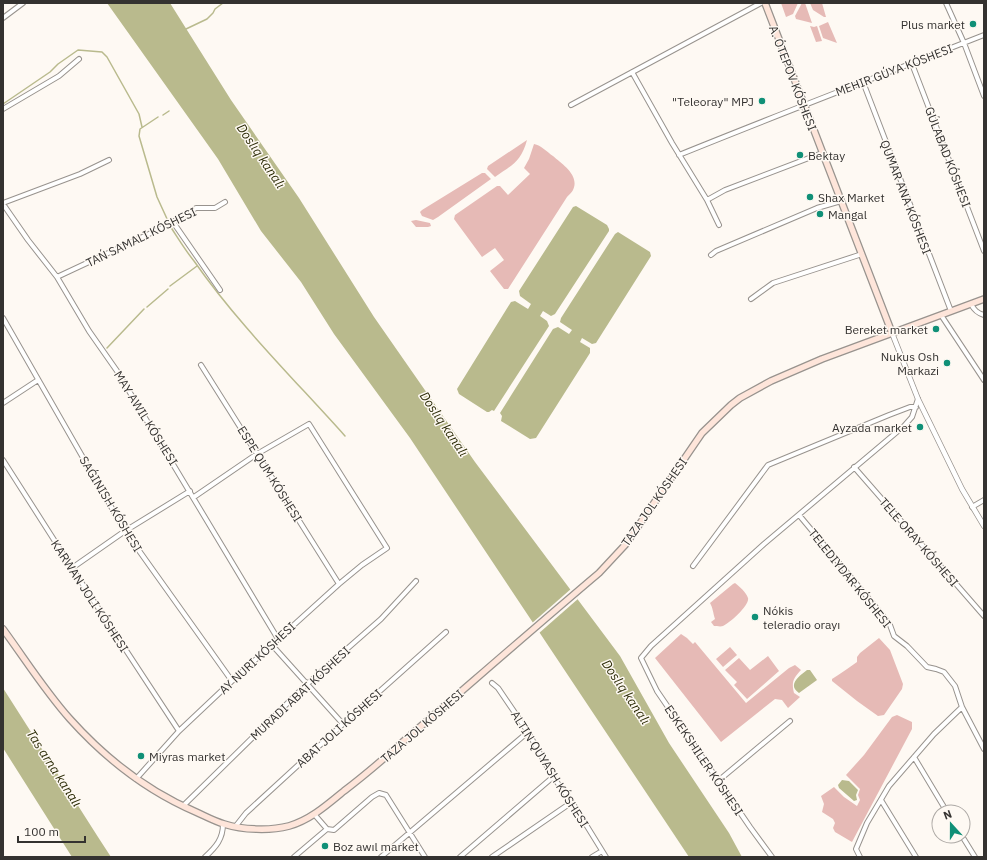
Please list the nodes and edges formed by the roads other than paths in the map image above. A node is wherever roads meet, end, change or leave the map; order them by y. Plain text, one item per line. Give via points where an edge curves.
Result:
1 (23, 3) edge
2 (762, 3) edge
3 (765, 3) edge
4 (946, 3) edge
5 (3, 18) edge
6 (984, 35) edge
7 (964, 43) junction
8 (79, 59) dead end
9 (912, 64) junction
10 (632, 72) junction
11 (862, 82) junction
12 (984, 96) edge
13 (803, 104) junction
14 (571, 105) dead end
15 (3, 109) edge
16 (822, 153) junction
17 (679, 155) junction
18 (109, 160) dead end
19 (707, 200) junction
20 (841, 201) junction
21 (225, 202) dead end
22 (3, 204) edge
23 (172, 222) junction
24 (719, 225) dead end
25 (984, 251) edge
26 (862, 254) junction
27 (711, 255) dead end
28 (57, 276) junction
29 (220, 290) dead end
30 (751, 299) dead end
31 (984, 299) edge
32 (971, 304) junction
33 (951, 311) junction
34 (941, 315) junction
35 (984, 315) edge
36 (3, 318) edge
37 (892, 333) junction
38 (201, 365) dead end
39 (38, 380) junction
40 (984, 380) edge
41 (918, 399) junction
42 (3, 403) edge
43 (916, 407) junction
44 (257, 454) junction
45 (3, 460) edge
46 (854, 467) junction
47 (190, 491) junction
48 (194, 497) junction
49 (984, 500) edge
50 (972, 507) junction
51 (799, 515) junction
52 (984, 526) edge
53 (125, 531) junction
54 (693, 566) dead end
55 (72, 568) junction
56 (416, 581) dead end
57 (339, 584) junction
58 (984, 616) edge
59 (3, 629) edge
60 (446, 632) dead end
61 (278, 639) junction
62 (272, 645) junction
63 (232, 681) junction
64 (492, 683) dead end
65 (307, 684) junction
66 (962, 707) junction
67 (790, 721) dead end
68 (343, 724) junction
69 (179, 731) junction
70 (528, 732) junction
71 (984, 749) edge
72 (914, 757) junction
73 (553, 777) junction
74 (136, 779) junction
75 (718, 781) junction
76 (881, 800) junction
77 (572, 802) junction
78 (942, 804) edge
79 (183, 806) junction
80 (314, 814) junction
81 (223, 824) junction
82 (235, 827) junction
83 (327, 829) junction
84 (410, 832) junction
85 (967, 844) edge
86 (602, 851) junction
87 (205, 857) edge
88 (294, 857) edge
89 (381, 857) edge
90 (425, 857) edge
91 (460, 857) edge
92 (492, 857) edge
93 (592, 857) edge
94 (606, 857) edge
95 (772, 857) edge
96 (860, 857) edge
97 (916, 857) edge
98 (974, 857) edge

1 - 5 street
2 - 10 street
3 - 13 main road, A. ÓTEPOV KÓSHESI
4 - 7 street
6 - 7 street, MEHIR GÚYА KÓSHESI
7 - 9 street, MEHIR GÚYА KÓSHESI
7 - 12 street
8 - 15 street via 60,76
9 - 11 street, MEHIR GÚYА KÓSHESI
9 - 25 street, GÚLABAD KÓSHESI
10 - 14 street
10 - 17 street
11 - 13 street, MEHIR GÚYА KÓSHESI
11 - 33 street, QUMAR ANA KÓSHESI
13 - 16 main road, A. ÓTEPOV KÓSHESI
13 - 17 street, MEHIR GÚYА KÓSHESI
16 - 19 street via 725,190
16 - 20 main road, A. ÓTEPOV KÓSHESI
17 - 19 street
18 - 22 street
19 - 24 street
20 - 26 main road, A. ÓTEPOV KÓSHESI
20 - 27 street via 817,208
21 - 23 street via 215,208 196,208
22 - 28 street
23 - 28 street
23 - 29 street
26 - 30 street via 773,283
26 - 37 main road, A. ÓTEPOV KÓSHESI
28 - 47 street
31 - 32 main road, TAZA JOL KÓSHESI
32 - 33 main road, TAZA JOL KÓSHESI
32 - 35 street via 977,313
33 - 34 main road, TAZA JOL KÓSHESI
34 - 37 main road, TAZA JOL KÓSHESI
34 - 40 street
36 - 39 street
37 - 41 street, A. ÓTEPOV KÓSHESI
37 - 80 main road, TAZA JOL KÓSHESI via 771,380 731,405 702,433 626,544 599,573 365,775
38 - 44 street, ESPE QUM KÓSHESI
39 - 42 street
39 - 53 street
41 - 43 street
41 - 50 street, A. ÓTEPOV KÓSHESI
43 - 46 street via 904,426
43 - 54 street via 889,415 768,465
44 - 48 street
44 - 57 street, ESPE QUM KÓSHESI
44 - 57 street via 309,424 387,548
45 - 55 street
46 - 51 street
46 - 58 street, TELE ORAY KÓSHESI
47 - 48 street
47 - 53 street
48 - 61 street
49 - 50 street
50 - 52 street, A. ÓTEPOV KÓSHESI
51 - 66 street, TELEDIYDAR KÓSHESI via 884,617 894,636 928,667 944,672 955,686
51 - 75 street, ESKEKSHILER KÓSHESI via 651,646 642,658 658,691
53 - 55 street
53 - 63 street
55 - 69 street
56 - 65 street via 381,619
57 - 61 street
59 - 74 main road, TAZA JOL KÓSHESI via 70,719 102,752
60 - 68 street
61 - 62 street
62 - 63 street
62 - 65 street
63 - 69 street
64 - 70 street
65 - 68 street
65 - 79 street
66 - 71 street, TELEDIYDAR KÓSHESI
66 - 72 street
67 - 75 street
68 - 82 street via 246,813
69 - 74 street
70 - 73 street
70 - 84 street
72 - 76 street via 888,786
72 - 78 street
73 - 77 street
73 - 91 street
74 - 79 main road, TAZA JOL KÓSHESI
75 - 95 street, ESKEKSHILER KÓSHESI
76 - 96 street via 856,850
76 - 97 street
77 - 86 street
77 - 92 street
79 - 81 main road, TAZA JOL KÓSHESI
80 - 82 main road, TAZA JOL KÓSHESI via 295,824 269,829
80 - 83 street
81 - 82 main road, TAZA JOL KÓSHESI
81 - 87 street via 221,838
83 - 84 street via 334,830 379,793 386,795
83 - 88 street
84 - 89 street
84 - 90 street
85 - 98 street
86 - 93 street
86 - 94 street

